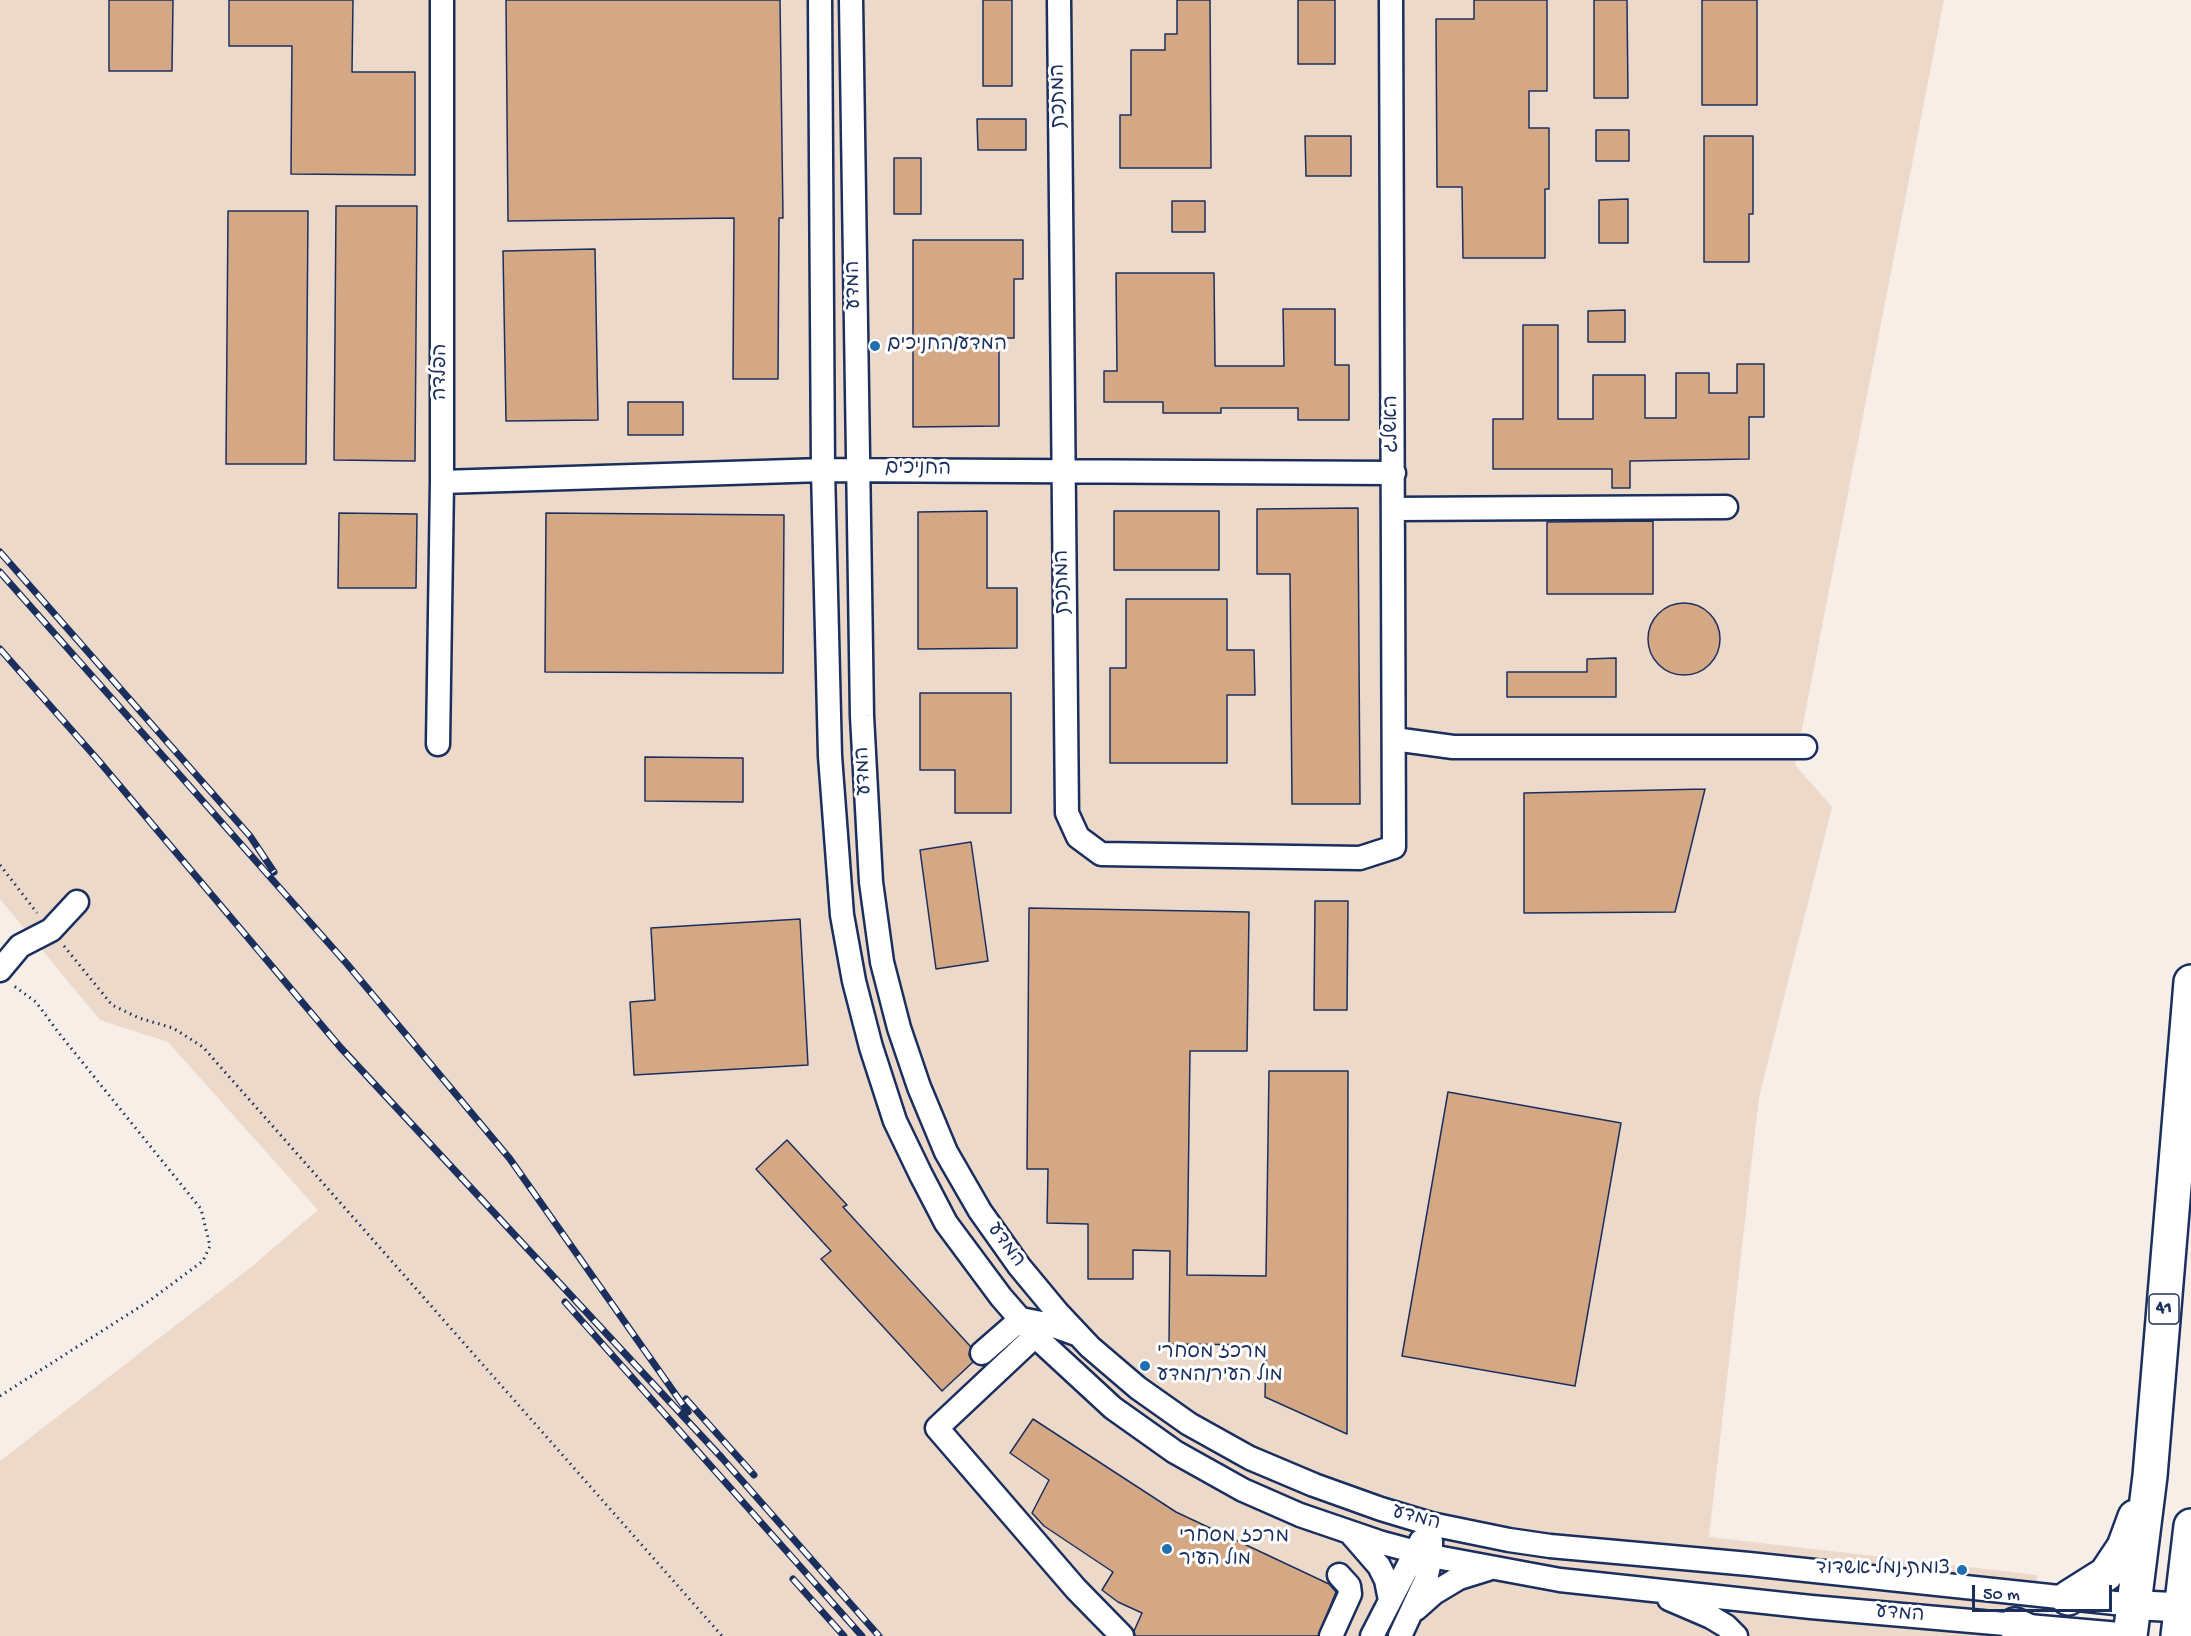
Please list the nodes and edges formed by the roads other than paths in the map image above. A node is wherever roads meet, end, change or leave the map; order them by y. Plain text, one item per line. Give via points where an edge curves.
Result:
1 (442, 0) edge
2 (820, 0) edge
3 (851, 0) edge
4 (1059, 0) edge
5 (1392, 0) edge
6 (823, 470) junction
7 (857, 470) junction
8 (1064, 472) junction
9 (1394, 473) junction
10 (442, 482) junction
11 (1726, 507) dead end
12 (1394, 509) junction
13 (1394, 739) junction
14 (438, 744) dead end
15 (1805, 747) dead end
16 (1394, 847) joint
17 (77, 902) dead end
18 (4, 976) edge
19 (2191, 982) edge
20 (1028, 1327) junction
21 (1078, 1334) junction
22 (982, 1353) dead end
23 (2150, 1476) junction
24 (1431, 1524) junction
25 (2191, 1526) edge
26 (1351, 1533) junction
27 (1422, 1554) junction
28 (1490, 1568) junction
29 (1339, 1575) dead end
30 (1649, 1590) junction
31 (2068, 1598) junction
32 (1390, 1600) junction
33 (1410, 1614) junction
34 (2184, 1617) edge
35 (2134, 1628) edge
36 (2026, 1630) edge
37 (1122, 1636) edge
38 (1331, 1636) edge
39 (1372, 1636) edge
40 (1400, 1636) edge
41 (1736, 1636) edge

1 - 10 street, הפלדה
2 - 6 street, המדע
3 - 7 street, המדע
4 - 8 street, המתכת
5 - 9 street, האשלג
6 - 7 street, החניכים
6 - 10 street, החניכים
6 - 20 street, המדע via 830,756 842,915 854,981 895,1121 921,1176 946,1223
7 - 8 street, החניכים
7 - 21 street, המדע via 862,716 871,882 882,962 919,1087 946,1152 980,1211 1019,1266
8 - 9 street, החניכים
8 - 16 street, המתכת via 1066,813 1078,837 1101,854 1360,858
9 - 12 street, האשלג
10 - 14 street, הפלדה
11 - 12 street
12 - 13 street, האשלג
13 - 15 street via 1453,747
13 - 16 street, האשלג
17 - 18 street via 51,930 20,946
19 - 23 highway, 41
20 - 21 street via 1051,1325
20 - 22 street
20 - 26 street, המדע via 1113,1408 1175,1452 1243,1490
20 - 37 street via 937,1428 1076,1589
21 - 24 street, המדע via 1138,1388 1189,1424 1250,1458 1314,1485
23 - 31 highway via 2124,1547 2106,1574
23 - 35 highway, 41
24 - 27 street
24 - 31 street, המדע via 1550,1546
25 - 34 highway
26 - 27 street, המדע
26 - 32 street via 1379,1566
27 - 28 street, המדע
27 - 32 street
27 - 33 street via 1426,1580
28 - 30 street, המדע
28 - 33 street via 1442,1588
29 - 38 street via 1349,1586 1350,1594
30 - 36 street, המדע
30 - 41 street via 1711,1617
31 - 35 street, המדע
32 - 39 street
33 - 40 street
34 - 35 main road, המדע
35 - 36 street, המדע

